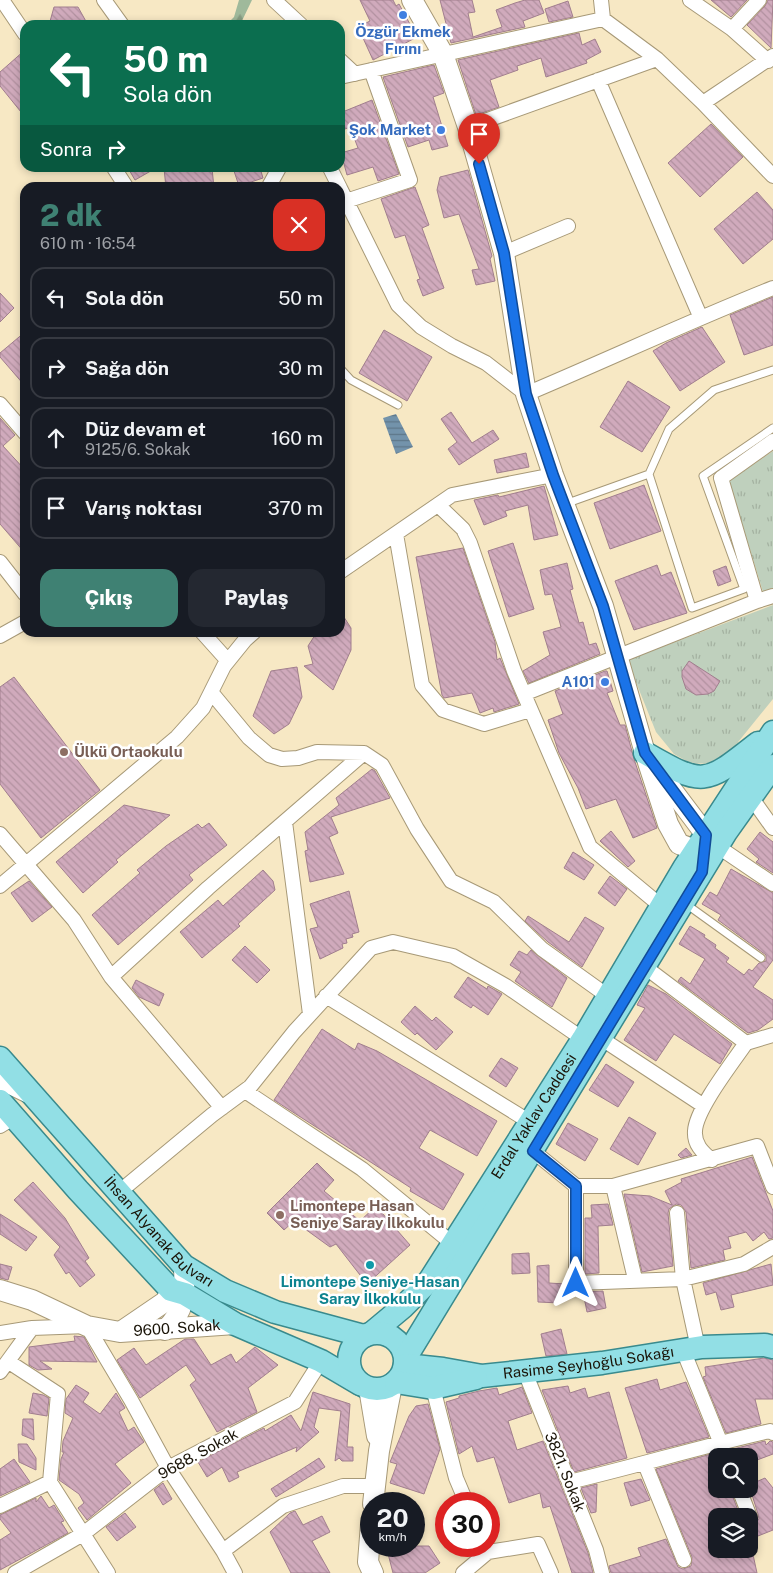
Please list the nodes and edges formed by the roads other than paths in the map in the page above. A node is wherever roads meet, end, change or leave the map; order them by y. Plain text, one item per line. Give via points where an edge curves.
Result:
1 (2, 0) edge
2 (104, 0) edge
3 (274, 0) edge
4 (412, 0) edge
5 (601, 0) edge
6 (760, 0) edge
7 (696, 2) edge
8 (603, 19) junction
9 (118, 20) edge
10 (296, 20) edge
11 (20, 27) edge
12 (732, 29) junction
13 (443, 54) junction
14 (657, 59) junction
15 (770, 59) edge
16 (345, 65) edge
17 (371, 70) junction
18 (355, 74) junction
19 (345, 76) edge
20 (598, 80) junction
21 (703, 103) junction
22 (468, 126) junction
23 (773, 176) edge
24 (346, 201) joint
25 (568, 226) dead end
26 (504, 253) junction
27 (773, 288) edge
28 (700, 316) junction
29 (773, 370) edge
30 (345, 373) edge
31 (526, 394) junction
32 (0, 404) edge
33 (398, 405) dead end
34 (20, 427) edge
35 (773, 428) edge
36 (773, 442) edge
37 (649, 474) junction
38 (553, 475) junction
39 (564, 504) junction
40 (438, 505) junction
41 (396, 534) junction
42 (0, 562) edge
43 (345, 569) edge
44 (20, 588) edge
45 (773, 596) edge
46 (757, 601) junction
47 (20, 625) edge
48 (0, 636) edge
49 (207, 637) edge
50 (249, 637) edge
51 (619, 658) junction
52 (228, 660) junction
53 (211, 692) junction
54 (526, 694) junction
55 (530, 710) junction
56 (773, 732) edge
57 (364, 753) junction
58 (645, 753) junction
59 (773, 766) edge
60 (751, 797) junction
61 (284, 822) junction
62 (773, 828) edge
63 (0, 834) edge
64 (702, 850) junction
65 (26, 864) junction
66 (773, 884) edge
67 (0, 886) edge
68 (684, 902) junction
69 (661, 906) junction
70 (761, 958) dead end
71 (645, 967) junction
72 (111, 977) junction
73 (326, 996) junction
74 (609, 997) junction
75 (310, 1014) junction
76 (773, 1036) edge
77 (592, 1039) junction
78 (746, 1043) junction
79 (0, 1058) edge
80 (0, 1079) edge
81 (245, 1091) junction
82 (31, 1094) junction
83 (704, 1106) junction
84 (222, 1108) junction
85 (4, 1115) edge
86 (530, 1122) junction
87 (533, 1151) junction
88 (712, 1160) junction
89 (576, 1186) junction
90 (613, 1186) junction
91 (773, 1186) edge
92 (118, 1194) junction
93 (677, 1213) dead end
94 (453, 1244) junction
95 (773, 1247) edge
96 (184, 1266) junction
97 (635, 1279) junction
98 (683, 1279) junction
99 (0, 1290) edge
100 (225, 1292) junction
101 (174, 1295) junction
102 (235, 1324) junction
103 (87, 1326) junction
104 (32, 1328) junction
105 (165, 1330) junction
106 (0, 1332) edge
107 (120, 1332) junction
108 (368, 1334) junction
109 (773, 1347) edge
110 (690, 1349) junction
111 (321, 1360) junction
112 (5, 1367) edge
113 (400, 1372) junction
114 (525, 1372) junction
115 (482, 1376) junction
116 (364, 1386) junction
117 (433, 1388) junction
118 (773, 1433) edge
119 (720, 1442) junction
120 (723, 1448) edge
121 (380, 1451) junction
122 (645, 1464) junction
123 (168, 1468) junction
124 (50, 1482) junction
125 (569, 1482) junction
126 (364, 1492) edge
127 (374, 1492) edge
128 (462, 1492) edge
129 (0, 1506) edge
130 (83, 1534) junction
131 (500, 1548) edge
132 (223, 1551) junction
133 (368, 1557) edge
134 (479, 1557) edge
135 (684, 1560) dead end
136 (15, 1573) edge
137 (108, 1573) edge
138 (235, 1573) edge
139 (373, 1573) edge
140 (463, 1573) edge
141 (551, 1573) edge
142 (602, 1573) edge

1 - 11 street
2 - 9 street
3 - 10 street
4 - 13 main road
5 - 8 street
6 - 12 street
7 - 12 street
8 - 13 street
8 - 14 street
12 - 15 street
13 - 17 street
13 - 22 main road
14 - 20 street
14 - 21 street
15 - 21 street
16 - 18 street
17 - 18 street
17 - 24 street via 410,180
18 - 19 street
20 - 22 street
20 - 28 street
21 - 23 street
22 - 26 main road
24 - 31 street via 398,305 421,327 486,363
25 - 26 street
26 - 31 main road
27 - 28 street
28 - 31 street via 647,343
29 - 37 lane via 714,390 669,429
30 - 33 lane via 351,380
31 - 38 main road
32 - 34 street
35 - 37 lane via 703,476 744,589 692,608
36 - 46 street via 721,478
37 - 39 lane
38 - 39 main road
38 - 40 street via 452,495
39 - 51 main road
40 - 41 street
40 - 54 street via 463,529 470,543 514,670
41 - 43 street
41 - 55 street via 422,684 443,710 484,724
42 - 44 street
45 - 46 street
46 - 51 street
47 - 48 street
49 - 52 street
50 - 52 street
51 - 54 street
51 - 58 main road
52 - 53 street
53 - 57 street via 249,738 269,755 282,759 317,752
53 - 65 street via 203,708 177,737
54 - 55 street
55 - 69 street via 590,847
56 - 58 main road via 728,767 701,778 681,774
56 - 64 main road, Erdal Yaklav Caddesi
57 - 61 street
57 - 74 street via 382,765 417,829 451,881 494,902 542,949
58 - 64 main road
58 - 64 main road via 668,824
59 - 60 main road, Erdal Yaklav Caddesi
60 - 62 street
60 - 64 main road, Erdal Yaklav Caddesi
61 - 72 street
61 - 75 street
63 - 65 street
64 - 66 street
64 - 68 main road, Erdal Yaklav Caddesi
64 - 69 main road, Erdal Yaklav Caddesi
65 - 67 street
65 - 72 street via 74,920
68 - 70 lane
68 - 71 main road, Erdal Yaklav Caddesi
69 - 74 main road, Erdal Yaklav Caddesi
71 - 77 main road, Erdal Yaklav Caddesi
71 - 78 street
72 - 84 street
73 - 75 street
73 - 77 street via 371,948 393,942 453,956
73 - 86 street
74 - 77 main road, Erdal Yaklav Caddesi
75 - 81 street
76 - 78 street
77 - 83 street
77 - 86 main road, Erdal Yaklav Caddesi
77 - 87 main road, Erdal Yaklav Caddesi
78 - 83 street
79 - 82 main road, İhsan Alyanak Bulvarı
80 - 82 main road
81 - 84 street
81 - 94 street via 362,1169
82 - 92 main road, İhsan Alyanak Bulvarı
83 - 88 street via 695,1133 698,1147
84 - 92 street
85 - 101 main road, İhsan Alyanak Bulvarı
86 - 94 main road, Erdal Yaklav Caddesi
87 - 89 street
87 - 113 main road, Erdal Yaklav Caddesi
88 - 90 street
88 - 91 street via 757,1146
89 - 90 street
89 - 97 street via 576,1283
90 - 97 street
92 - 96 main road, İhsan Alyanak Bulvarı
93 - 98 street
94 - 108 main road, Erdal Yaklav Caddesi via 430,1280 403,1308
95 - 98 street via 744,1264
96 - 100 main road, İhsan Alyanak Bulvarı
96 - 101 main road
97 - 98 street
98 - 110 street
99 - 103 main road via 32,1300
100 - 101 main road via 201,1290
100 - 108 main road, İhsan Alyanak Bulvarı via 275,1312
101 - 102 main road, İhsan Alyanak Bulvarı
101 - 105 main road via 177,1319
101 - 107 main road
102 - 105 main road, 9600. Sokak
102 - 111 main road, İhsan Alyanak Bulvarı
103 - 104 street
103 - 107 main road, 9600. Sokak
103 - 123 street
104 - 106 street
104 - 112 street
105 - 107 main road, 9600. Sokak
108 - 113 main road via 391,1335 403,1348
108 - 116 main road via 356,1341 349,1358 353,1377
109 - 110 main road, Rasime Şeyhoğlu Sokağı
110 - 114 main road, Rasime Şeyhoğlu Sokağı
110 - 119 street
111 - 116 main road, İhsan Alyanak Bulvarı
111 - 123 street, 9688. Sokak via 295,1402
112 - 124 street via 58,1394
113 - 115 main road, Rasime Şeyhoğlu Sokağı via 444,1369
113 - 116 main road via 378,1389
113 - 117 main road
113 - 121 main road
114 - 115 main road, Rasime Şeyhoğlu Sokağı
114 - 125 street, 3821. Sokak
115 - 117 main road
116 - 121 main road
117 - 128 street
118 - 119 street via 770,1430
119 - 120 street
119 - 122 street
121 - 127 main road
122 - 125 street
122 - 135 street
123 - 130 street, 9688. Sokak
123 - 132 street
124 - 129 street
124 - 130 street
125 - 142 street, 3821. Sokak
126 - 132 street via 343,1486 283,1506
130 - 136 street, 9688. Sokak
130 - 137 street
131 - 141 street via 538,1544
132 - 138 street
133 - 139 main road
134 - 140 street

